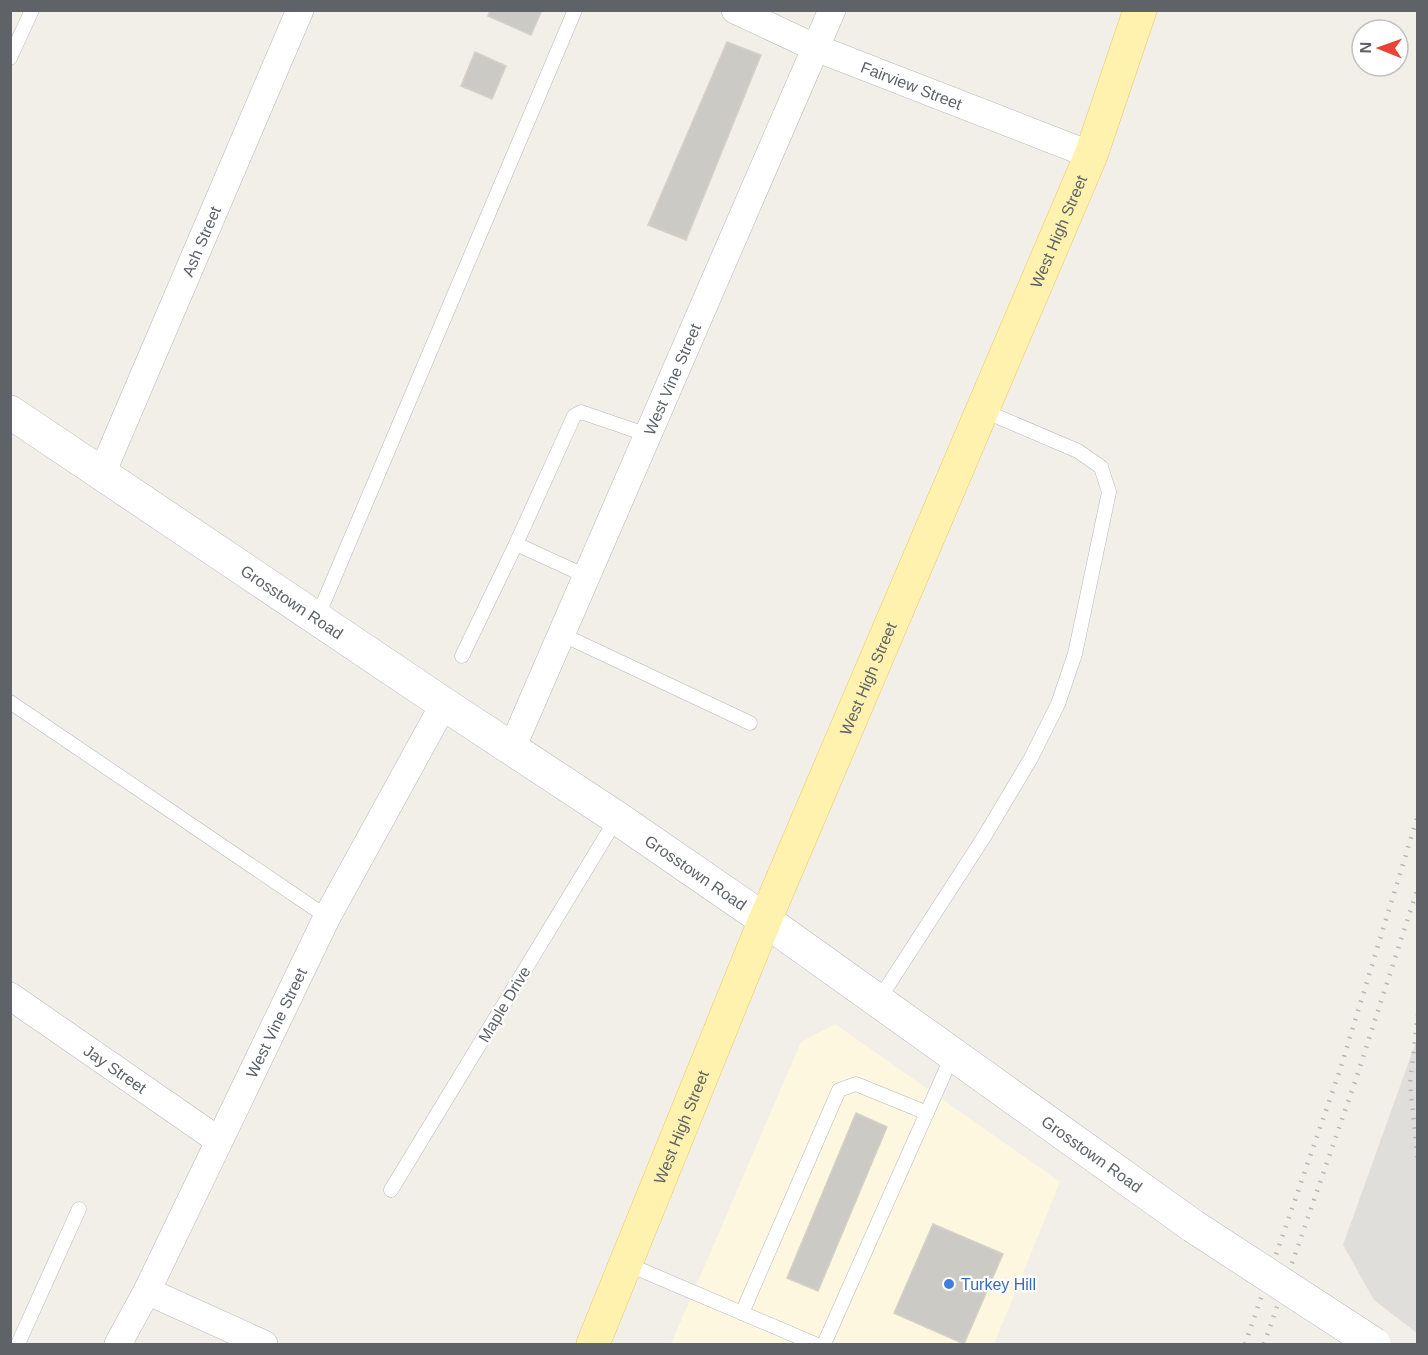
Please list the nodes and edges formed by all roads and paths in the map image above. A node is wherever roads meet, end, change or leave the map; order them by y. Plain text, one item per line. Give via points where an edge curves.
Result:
1 (32, 10) edge
2 (300, 10) edge
3 (575, 10) edge
4 (735, 10) edge
5 (832, 10) edge
6 (1140, 10) edge
7 (816, 48) junction
8 (10, 58) edge
9 (1091, 155) junction
10 (982, 410) junction
11 (10, 412) edge
12 (648, 435) junction
13 (102, 473) junction
14 (516, 544) junction
15 (586, 576) junction
16 (317, 618) junction
17 (561, 634) junction
18 (462, 656) dead end
19 (10, 702) edge
20 (444, 704) junction
21 (750, 723) dead end
22 (512, 748) junction
23 (617, 818) junction
24 (327, 917) junction
25 (765, 920) junction
26 (10, 996) edge
27 (878, 1001) junction
28 (953, 1054) junction
29 (927, 1113) junction
30 (218, 1140) junction
31 (391, 1190) dead end
32 (79, 1209) dead end
33 (627, 1264) junction
34 (147, 1291) junction
35 (742, 1314) junction
36 (18, 1344) edge
37 (118, 1344) edge
38 (264, 1344) edge
39 (593, 1344) edge
40 (815, 1344) edge
41 (824, 1344) edge
42 (1374, 1344) edge

1 - 8 lane
2 - 13 street, Ash Street
3 - 16 lane
4 - 7 street, Fairview Street
5 - 7 street, West Vine Street
6 - 9 main road, West High Street
7 - 9 street, Fairview Street
7 - 12 street, West Vine Street
9 - 10 main road, West High Street
10 - 25 main road, West High Street
10 - 27 lane via 1078,451 1101,467 1109,492 1075,654 1058,704 984,837
11 - 13 street, Grosstown Road
12 - 14 lane via 581,412 574,416
12 - 15 street, West Vine Street
13 - 16 street, Grosstown Road
14 - 15 lane
14 - 18 lane
15 - 17 street, West Vine Street
16 - 20 street, Grosstown Road
17 - 21 lane
17 - 22 street, West Vine Street
19 - 24 lane
20 - 22 street, Grosstown Road
20 - 24 street, West Vine Street
22 - 23 street, Grosstown Road
23 - 25 street, Grosstown Road
23 - 31 lane, Maple Drive
24 - 30 street, West Vine Street
25 - 27 street, Grosstown Road
25 - 33 main road, West High Street
26 - 30 street, Jay Street
27 - 28 street, Grosstown Road
28 - 29 lane
28 - 42 street, Grosstown Road, bridge via 1193,1226
29 - 35 lane via 856,1084 839,1090
29 - 41 lane
30 - 34 street, West Vine Street
32 - 36 lane
33 - 35 lane
33 - 39 main road, West High Street
34 - 37 street, West Vine Street
34 - 38 street
35 - 40 lane

